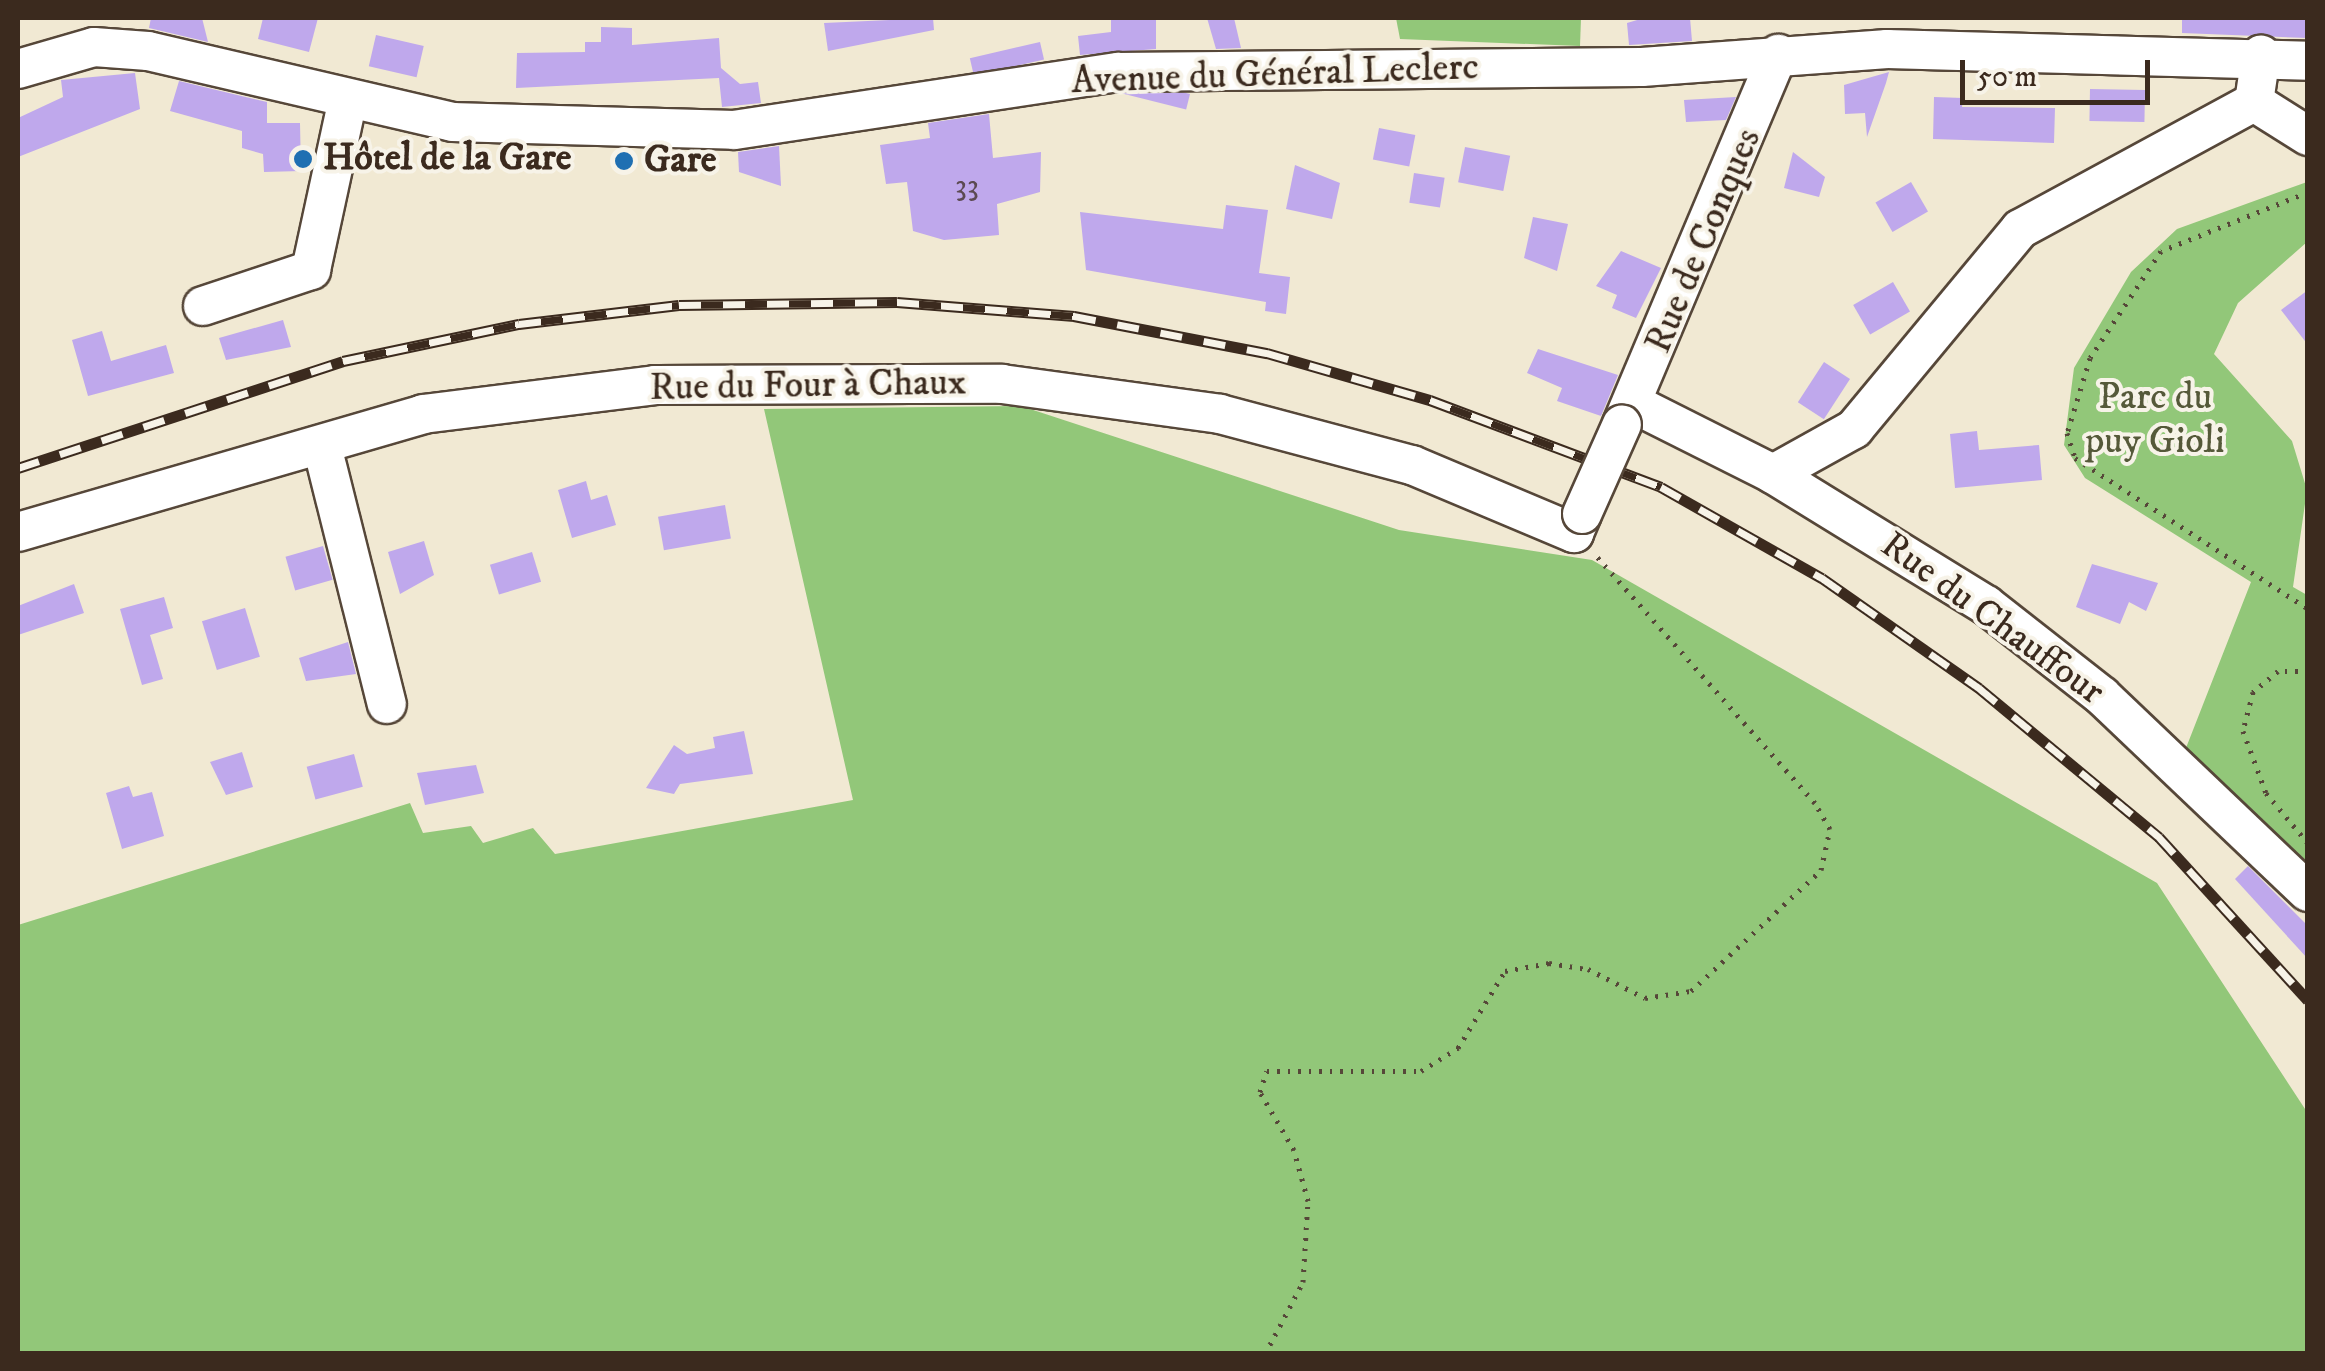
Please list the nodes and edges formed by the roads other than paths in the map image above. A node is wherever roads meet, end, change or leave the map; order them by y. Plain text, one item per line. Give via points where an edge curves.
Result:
1 (1778, 54) junction
2 (2260, 56) junction
3 (2308, 61) edge
4 (18, 69) edge
5 (2254, 102) junction
6 (347, 103) junction
7 (2308, 136) edge
8 (204, 306) dead end
9 (1628, 414) junction
10 (322, 446) junction
11 (1772, 474) junction
12 (1578, 523) joint
13 (18, 532) edge
14 (387, 704) dead end
15 (2308, 892) edge

1 - 2 street, Avenue du Général Leclerc
1 - 6 street, Avenue du Général Leclerc via 1642,68 1118,72 734,130 498,127
1 - 9 street, Rue de Conques
2 - 3 street, Avenue du Général Leclerc
2 - 5 street
4 - 6 street, Avenue du Général Leclerc via 94,47 148,51
5 - 7 street
5 - 11 street via 2020,228 1854,429
6 - 8 street via 312,270
9 - 11 street, Rue du Chauffour
9 - 12 street, Rue de Conques, bridge
10 - 12 street, Rue du Four à Chaux via 424,414 655,385 1002,384 1240,419 1412,465
10 - 13 street, Rue du Four à Chaux
10 - 14 street
11 - 15 street, Rue du Chauffour via 1986,605 2102,696

